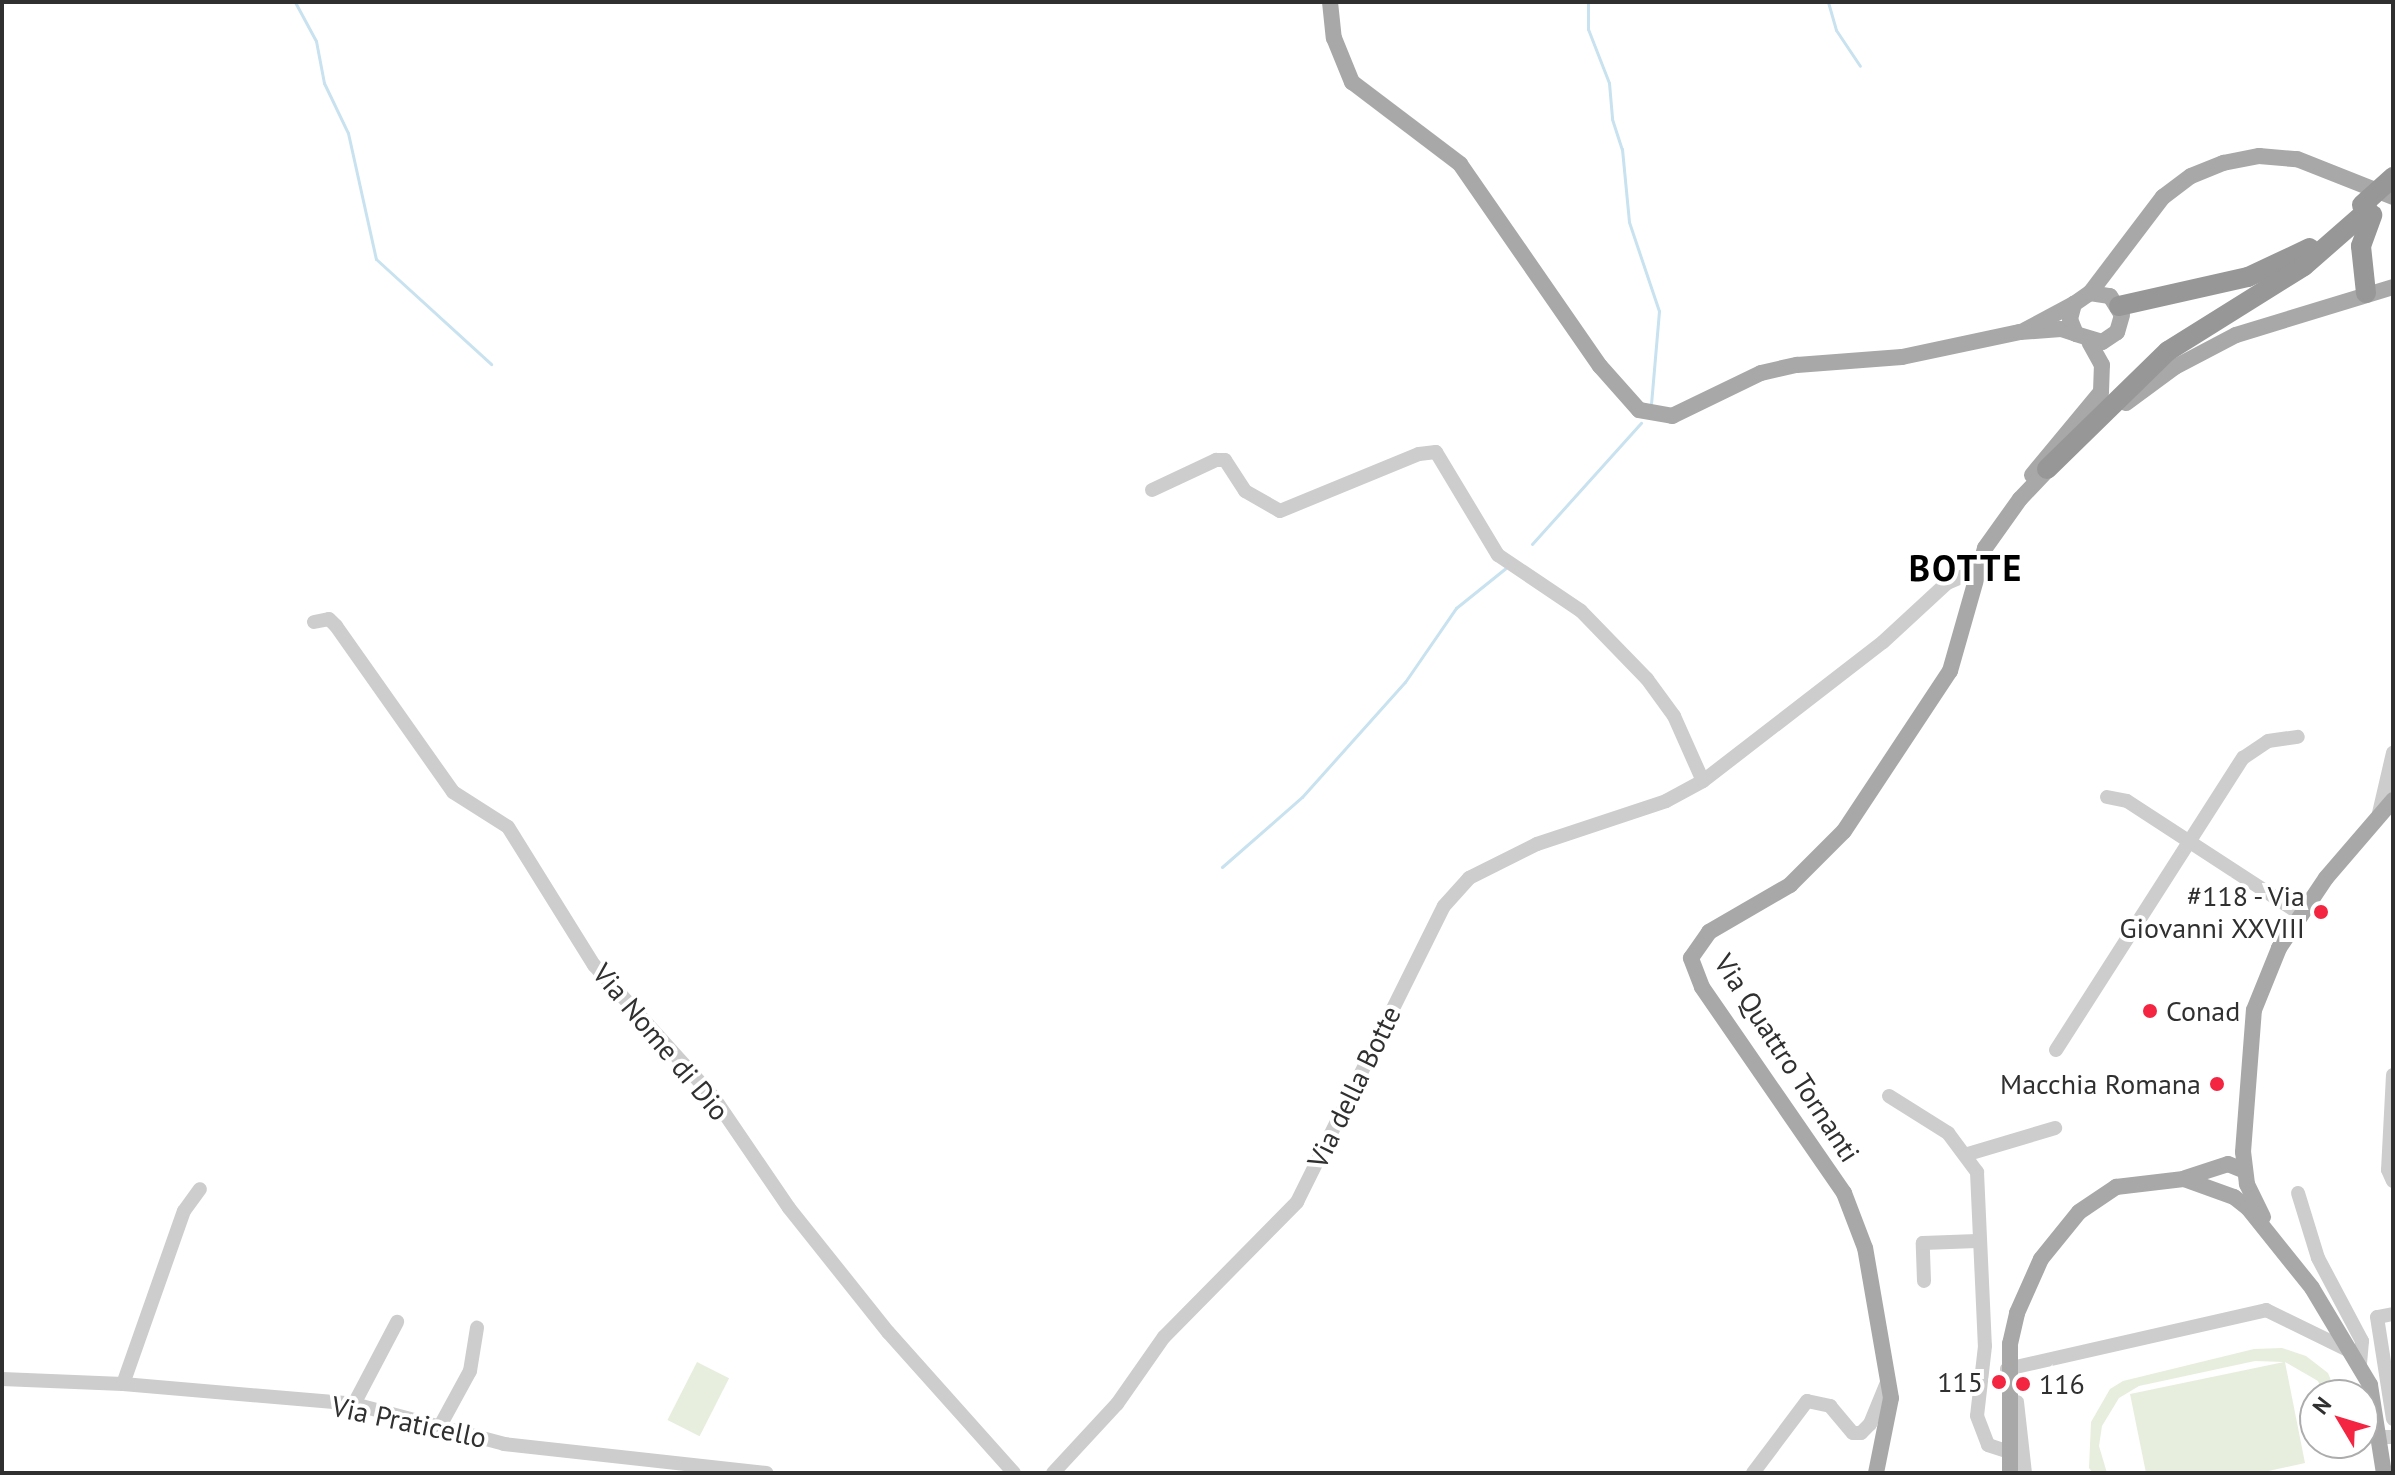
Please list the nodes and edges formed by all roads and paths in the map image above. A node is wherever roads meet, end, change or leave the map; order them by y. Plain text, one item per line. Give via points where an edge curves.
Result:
1 (1330, 2) edge
2 (2393, 179) edge
3 (2393, 197) edge
4 (2368, 210) junction
5 (2114, 262) junction
6 (2393, 287) edge
7 (2090, 293) junction
8 (2366, 293) junction
9 (2115, 301) junction
10 (2074, 304) junction
11 (2020, 332) junction
12 (2083, 338) junction
13 (2047, 469) junction
14 (1152, 490) dead end
15 (2020, 499) junction
16 (1975, 571) junction
17 (314, 622) dead end
18 (2298, 737) dead end
19 (2393, 753) edge
20 (1703, 781) junction
21 (2107, 797) dead end
22 (2393, 800) edge
23 (2379, 813) junction
24 (2187, 839) junction
25 (2302, 915) junction
26 (2056, 1050) dead end
27 (2393, 1075) edge
28 (1889, 1096) dead end
29 (2055, 1128) dead end
30 (2243, 1134) junction
31 (1968, 1154) junction
32 (2223, 1167) junction
33 (2246, 1178) junction
34 (2184, 1179) junction
35 (2392, 1180) edge
36 (200, 1189) dead end
37 (2217, 1190) junction
38 (2298, 1193) dead end
39 (2234, 1197) junction
40 (2267, 1226) junction
41 (1977, 1241) junction
42 (1924, 1281) dead end
43 (2393, 1314) edge
44 (397, 1322) dead end
45 (477, 1328) dead end
46 (2356, 1359) junction
47 (2011, 1368) junction
48 (2, 1379) edge
49 (1888, 1380) junction
50 (123, 1384) junction
51 (354, 1404) junction
52 (2393, 1419) edge
53 (440, 1426) junction
54 (2386, 1437) edge
55 (2009, 1452) junction
56 (2381, 1470) edge
57 (766, 1473) edge
58 (1014, 1473) edge
59 (1053, 1473) edge
60 (1753, 1473) edge
61 (1876, 1473) edge
62 (2010, 1473) edge
63 (2025, 1473) edge

1 - 11 main road via 1334,38 1352,82 1460,164 1600,366 1639,410 1672,416 1761,373 1902,357
2 - 4 highway, bridge
3 - 5 main road via 2297,159 2231,160 2198,172 2163,197
4 - 8 highway via 2361,246
4 - 9 highway via 2263,272 2150,303
4 - 13 highway via 2304,266 2168,351
5 - 7 main road
5 - 9 main road
6 - 8 main road
7 - 9 main road
7 - 10 main road
8 - 13 main road via 2236,335 2199,353 2143,390
9 - 12 main road via 2117,332 2102,342
10 - 11 main road
10 - 12 main road via 2070,319
11 - 12 main road via 2061,329
12 - 15 main road via 2102,365 2101,392 2044,456
13 - 15 main road
14 - 20 street via 1225,460 1245,491 1280,511 1419,454 1436,452 1498,555 1581,611 1647,679 1674,716
15 - 16 main road, Via Quattro Tornanti
16 - 20 street, Via della Botte via 1947,583 1883,642
16 - 49 main road, Via Quattro Tornanti via 1963,639 1950,671 1844,831 1790,885 1709,932 1691,958 1702,987 1844,1193 1865,1248
17 - 58 street, Via Nome di Dio via 329,619 336,626 453,792 508,827 594,965 714,1098 803,1226 888,1332
18 - 24 street via 2268,741 2243,758
19 - 23 street
20 - 59 street, Via della Botte via 1666,801 1537,844 1469,878 1444,906 1297,1202 1164,1337 1117,1404
21 - 24 street via 2127,801
22 - 23 main road
23 - 25 main road
24 - 25 street
24 - 26 street
25 - 30 main road via 2279,948 2254,1010
27 - 35 street
28 - 31 street via 1948,1133
29 - 31 street
30 - 32 main road
30 - 33 main road
31 - 41 street via 1983,1204
32 - 33 main road
32 - 34 main road
32 - 37 main road
33 - 39 main road
33 - 40 main road
34 - 37 main road
34 - 47 main road via 2130,1182 2079,1212 2056,1237 2027,1286
36 - 50 street via 184,1211
37 - 39 main road
38 - 46 street via 2318,1258 2362,1341
39 - 40 main road
40 - 46 main road
41 - 42 street via 1923,1243
41 - 55 street via 1985,1346 1977,1416 1988,1445
43 - 52 street via 2377,1317
44 - 51 street
45 - 53 street via 470,1371
46 - 47 street via 2266,1310
46 - 54 main road
47 - 55 main road
47 - 63 street
48 - 50 street, Via Praticello
49 - 60 street via 1861,1433 1853,1433 1830,1406 1807,1401
49 - 61 main road, Via Quattro Tornanti via 1891,1398
50 - 51 street, Via Praticello
51 - 53 street, Via Praticello
53 - 57 street, Via Praticello via 504,1444
54 - 56 main road
55 - 62 main road

